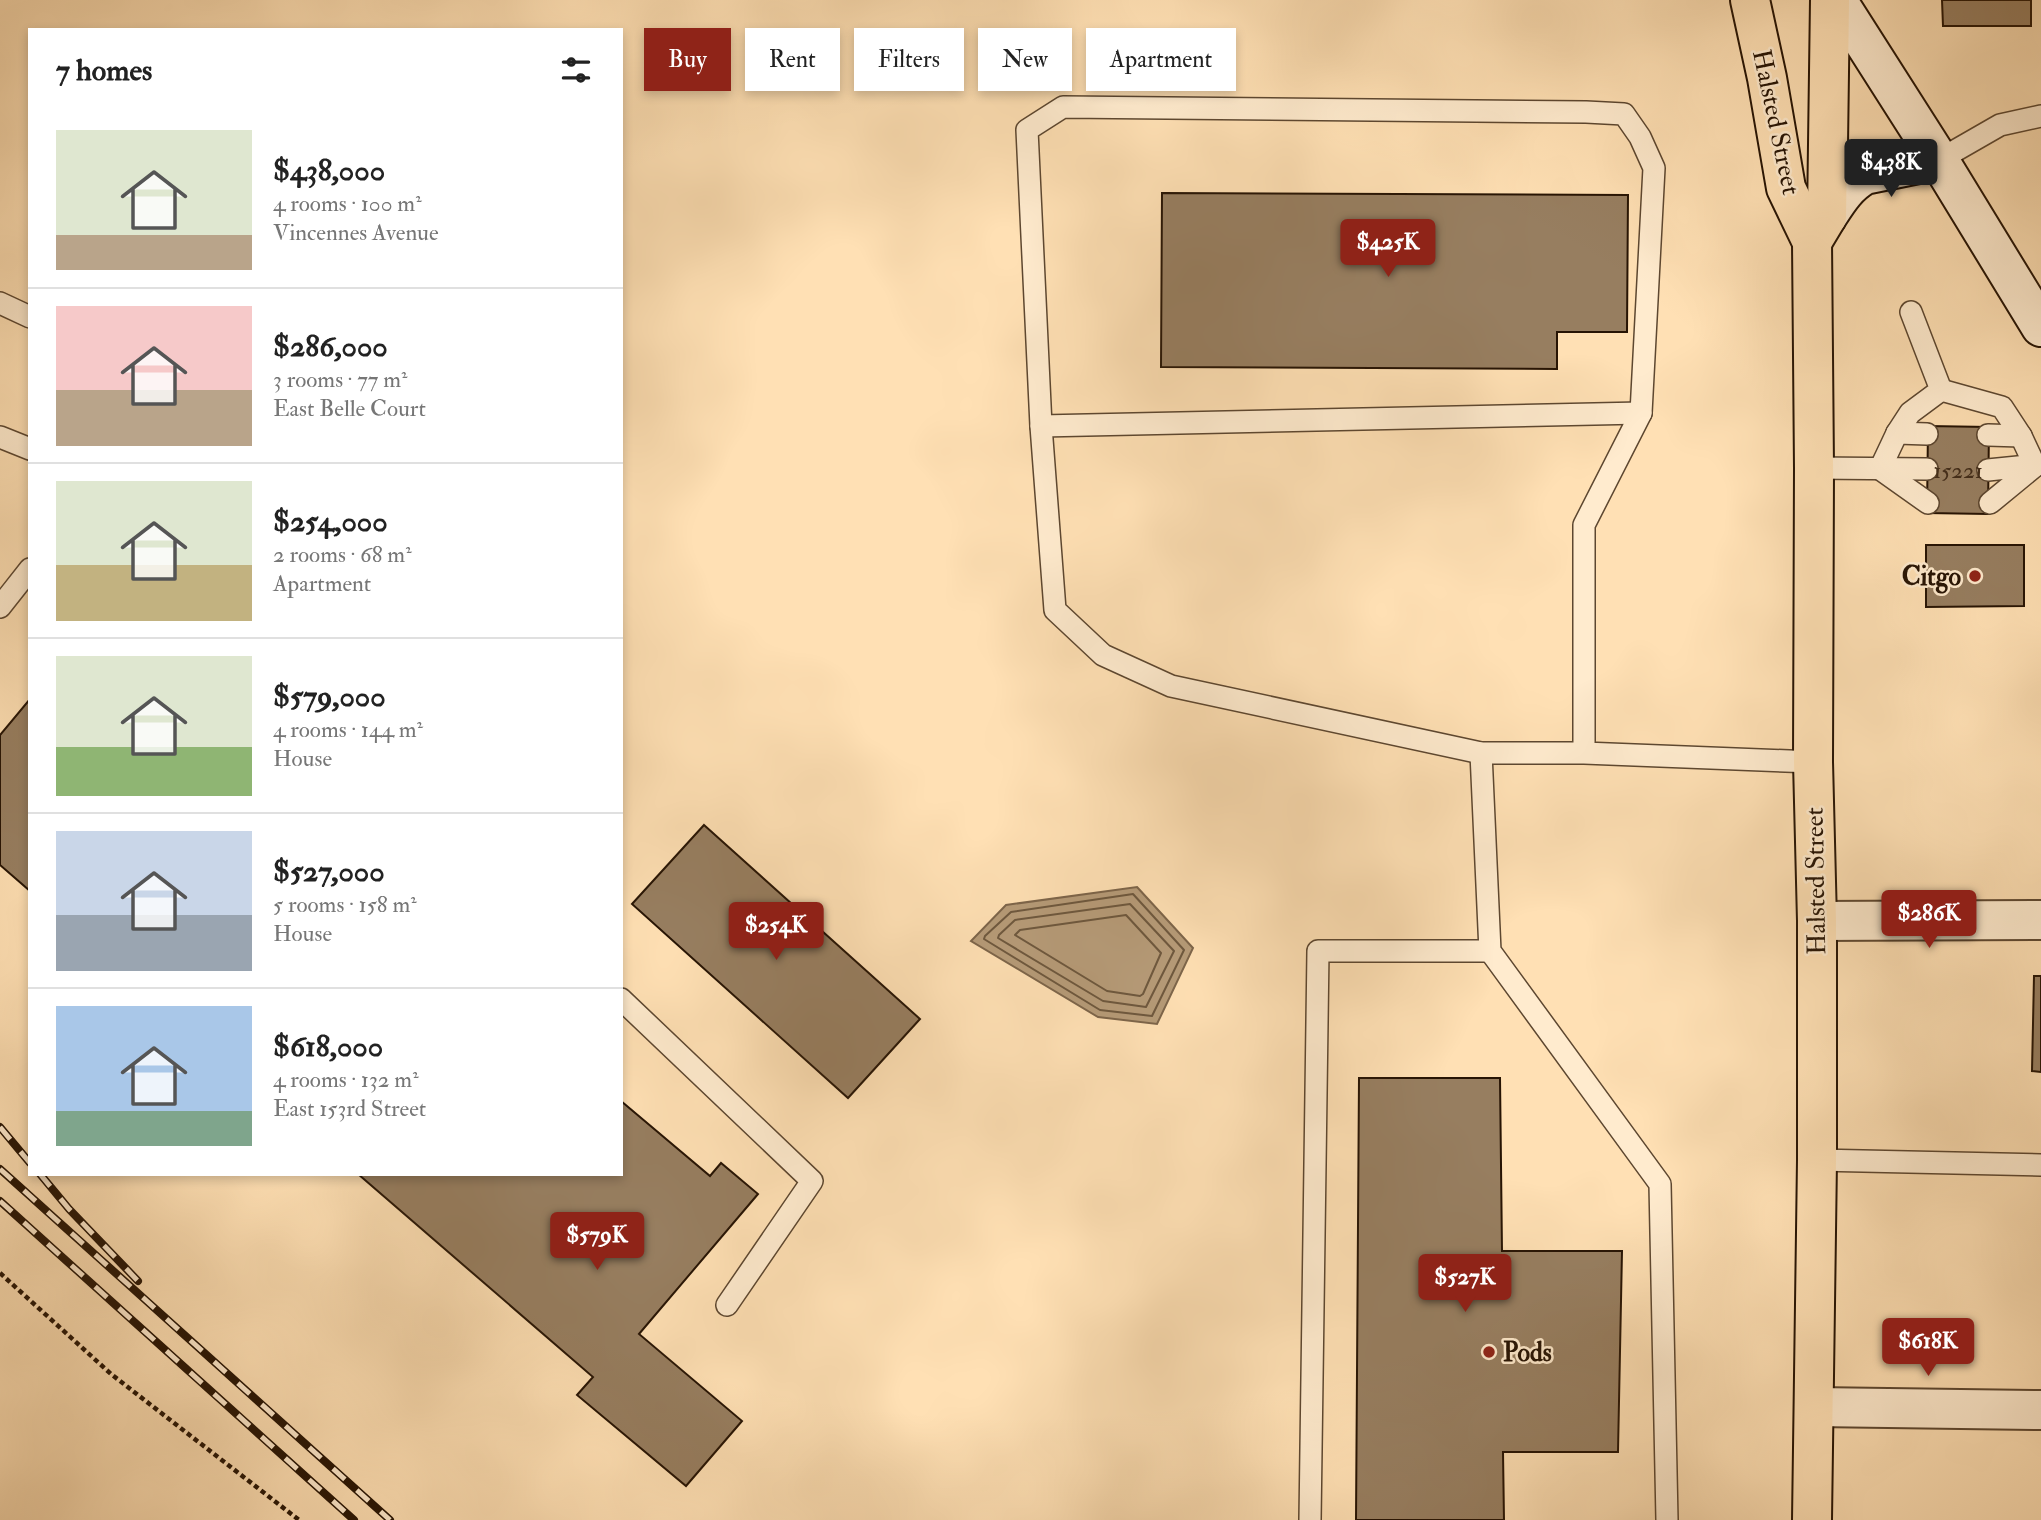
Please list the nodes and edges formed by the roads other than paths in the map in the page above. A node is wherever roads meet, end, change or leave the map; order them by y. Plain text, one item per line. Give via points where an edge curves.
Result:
1 (1750, 0) edge
2 (1830, 0) edge
3 (1837, 0) edge
4 (2041, 116) edge
5 (1939, 160) junction
6 (1820, 230) junction
7 (0, 303) edge
8 (1911, 312) dead end
9 (28, 316) edge
10 (2041, 327) edge
11 (1941, 390) junction
12 (1641, 413) junction
13 (1041, 426) junction
14 (1898, 433) junction
15 (1927, 434) dead end
16 (1988, 435) dead end
17 (2021, 436) junction
18 (0, 437) edge
19 (28, 448) edge
20 (1814, 468) junction
21 (2039, 469) edge
22 (1880, 470) junction
23 (1927, 470) dead end
24 (1987, 470) dead end
25 (1928, 502) dead end
26 (1990, 502) dead end
27 (28, 572) edge
28 (0, 607) edge
29 (1482, 753) junction
30 (1584, 753) junction
31 (1813, 762) junction
32 (2041, 920) edge
33 (1817, 921) junction
34 (1490, 951) junction
35 (623, 1001) edge
36 (1817, 1160) junction
37 (2041, 1165) edge
38 (727, 1305) dead end
39 (1815, 1407) junction
40 (2041, 1410) edge
41 (1310, 1520) edge
42 (1667, 1520) edge
43 (1812, 1520) edge

1 - 6 main road, Halsted Street via 1786,188
2 - 6 main road, Halsted Street
3 - 5 street
4 - 5 lane via 2000,125
5 - 6 street via 1854,181
5 - 10 street
6 - 20 main road, Halsted Street
7 - 9 lane
8 - 11 lane
11 - 14 lane via 1910,413
11 - 17 lane via 2002,407
12 - 13 lane
12 - 13 lane via 1654,168 1624,114 1063,107 1027,130
12 - 30 lane via 1584,525
13 - 29 lane via 1055,610 1103,655 1171,686
14 - 15 lane
14 - 22 lane
16 - 17 lane
17 - 21 lane
18 - 19 lane
20 - 22 lane
20 - 31 main road, Halsted Street
21 - 24 lane
21 - 26 lane
22 - 23 lane
22 - 25 lane
27 - 28 lane
29 - 30 lane
29 - 34 lane
30 - 31 lane
31 - 33 main road, Halsted Street
32 - 33 street
33 - 36 main road, Halsted Street
34 - 41 lane via 1318,951
34 - 42 lane via 1660,1184
35 - 38 lane via 812,1181
36 - 37 lane
36 - 39 main road, Halsted Street
39 - 40 street
39 - 43 main road, Halsted Street

